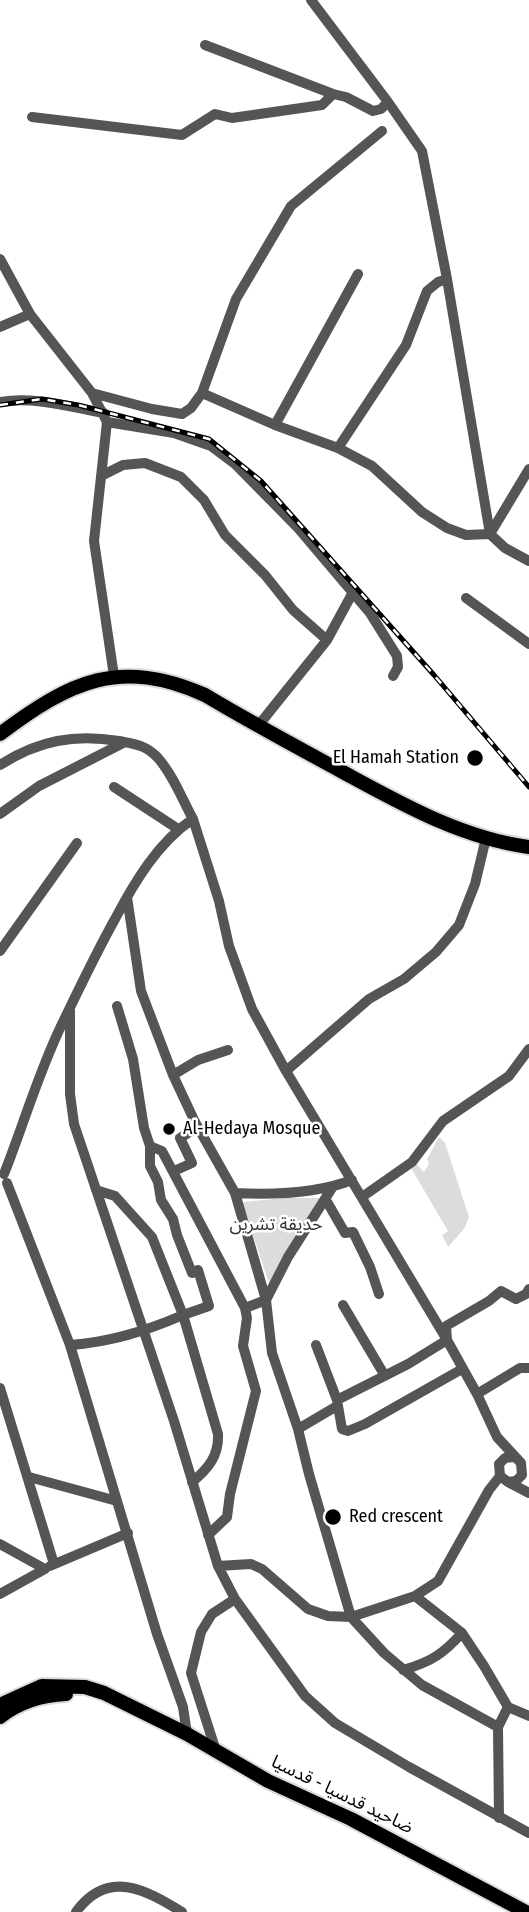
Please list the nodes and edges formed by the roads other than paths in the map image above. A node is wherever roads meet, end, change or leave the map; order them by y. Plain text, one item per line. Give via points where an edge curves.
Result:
1 (311, 0) edge
2 (205, 45) dead end
3 (334, 94) junction
4 (388, 102) junction
5 (32, 117) dead end
6 (382, 131) dead end
7 (0, 259) edge
8 (358, 274) dead end
9 (447, 279) junction
10 (30, 314) junction
11 (0, 327) edge
12 (92, 393) junction
13 (202, 393) junction
14 (0, 402) edge
15 (105, 417) junction
16 (275, 425) junction
17 (338, 448) junction
18 (529, 469) edge
19 (100, 476) junction
20 (490, 534) junction
21 (529, 561) edge
22 (352, 594) junction
23 (466, 598) dead end
24 (327, 640) junction
25 (529, 644) edge
26 (114, 676) junction
27 (393, 676) dead end
28 (258, 726) junction
29 (0, 734) edge
30 (125, 742) junction
31 (0, 765) edge
32 (114, 787) dead end
33 (0, 814) edge
34 (193, 819) junction
35 (178, 829) junction
36 (486, 838) junction
37 (77, 843) dead end
38 (529, 846) edge
39 (127, 897) junction
40 (0, 951) edge
41 (117, 1006) dead end
42 (70, 1008) junction
43 (529, 1049) edge
44 (228, 1050) dead end
45 (286, 1071) junction
46 (173, 1075) junction
47 (198, 1127) junction
48 (150, 1146) junction
49 (174, 1171) junction
50 (3, 1179) edge
51 (352, 1180) junction
52 (332, 1188) junction
53 (96, 1190) junction
54 (235, 1193) junction
55 (362, 1197) junction
56 (326, 1200) junction
57 (529, 1289) edge
58 (379, 1294) dead end
59 (266, 1300) junction
60 (342, 1305) dead end
61 (246, 1308) junction
62 (183, 1315) junction
63 (143, 1331) junction
64 (447, 1340) junction
65 (70, 1345) junction
66 (316, 1345) dead end
67 (529, 1368) edge
68 (462, 1369) junction
69 (385, 1376) junction
70 (0, 1388) edge
71 (477, 1394) junction
72 (337, 1403) junction
73 (299, 1429) junction
74 (497, 1437) junction
75 (514, 1457) junction
76 (523, 1471) junction
77 (502, 1474) junction
78 (29, 1477) junction
79 (192, 1482) junction
80 (529, 1485) edge
81 (529, 1493) edge
82 (117, 1501) junction
83 (128, 1533) junction
84 (208, 1535) junction
85 (0, 1544) edge
86 (50, 1566) junction
87 (218, 1566) junction
88 (0, 1594) edge
89 (415, 1596) junction
90 (235, 1599) junction
91 (351, 1617) junction
92 (462, 1633) junction
93 (403, 1670) junction
94 (0, 1704) edge
95 (508, 1707) junction
96 (142, 1712) junction
97 (529, 1716) edge
98 (0, 1717) edge
99 (498, 1727) junction
100 (187, 1734) junction
101 (216, 1751) junction
102 (499, 1818) junction
103 (529, 1833) edge
104 (76, 1912) edge
105 (182, 1912) edge
106 (526, 1912) edge

1 - 4 street
2 - 3 street
3 - 4 street via 373,111
3 - 5 street via 322,105 232,118 215,114 175,136
4 - 9 street via 422,151
6 - 13 street via 291,206 236,299
7 - 10 street
8 - 16 street
9 - 17 street via 427,291 406,345
9 - 20 street
10 - 11 street
10 - 12 street
12 - 13 street via 182,414
12 - 15 street
13 - 16 street
14 - 15 street via 38,402
15 - 19 street
15 - 22 street via 174,432 211,446 298,528
16 - 17 street
17 - 20 street via 372,466 422,512 447,528 466,535
18 - 20 street
19 - 24 street via 123,465 145,463 181,477 204,500 225,536
19 - 26 street via 94,541
20 - 21 street
22 - 24 street
22 - 27 street via 397,656
23 - 25 street
24 - 28 street
26 - 28 main road via 182,684
26 - 29 main road via 65,691
28 - 36 main road via 373,789
30 - 31 street via 66,738 21,752
30 - 33 street via 39,786
30 - 34 street via 144,746 158,758
32 - 35 street
34 - 35 street
34 - 45 street via 252,1010
35 - 39 street
36 - 38 main road
36 - 45 street via 459,925 444,943 404,979 369,999
37 - 40 street
39 - 42 street
39 - 46 street via 141,991
41 - 48 street
42 - 50 street
42 - 53 street via 74,1124
43 - 55 street via 509,1076 443,1121 412,1162
44 - 46 street
45 - 51 street
46 - 47 street
47 - 49 street via 180,1138 192,1163
47 - 54 street
48 - 49 street via 162,1151
48 - 62 street via 150,1166 160,1200 173,1219 192,1273 198,1270 209,1306
49 - 61 street
50 - 65 street
51 - 52 street
51 - 55 street
52 - 54 street
52 - 56 street
53 - 62 street via 115,1196 152,1237
53 - 63 street
54 - 59 street
55 - 64 street
56 - 58 street via 345,1233 353,1232
56 - 59 street
57 - 64 street via 516,1299 501,1291 446,1326
59 - 61 street
59 - 73 street via 272,1353
60 - 69 street
61 - 84 street via 243,1346 256,1391 227,1517
62 - 63 street
62 - 79 street via 219,1446 209,1467
63 - 65 street
63 - 79 street
64 - 68 street
64 - 69 street
65 - 82 street
66 - 72 street
67 - 71 street via 520,1368
68 - 71 street
68 - 72 street via 348,1431 342,1429
69 - 72 street
70 - 78 street
71 - 74 street
72 - 73 street
73 - 91 street
74 - 75 street
74 - 77 street
75 - 76 street
75 - 77 street via 505,1458
76 - 77 street via 519,1478
76 - 80 street
77 - 81 street
77 - 89 street via 438,1581
78 - 82 street
78 - 86 street
79 - 84 street
82 - 83 street
83 - 86 street
83 - 100 street via 183,1707
84 - 87 street
85 - 86 street
86 - 88 street
87 - 90 street
87 - 91 street via 251,1564 309,1609
89 - 91 street
89 - 92 street
90 - 101 street via 212,1614 201,1632 191,1673
90 - 102 street via 305,1696 335,1723
91 - 93 street
92 - 93 street via 445,1652
92 - 95 street
93 - 99 street
94 - 96 main road via 42,1686 85,1686
95 - 97 street
95 - 99 street
96 - 98 main road via 64,1693 23,1703
96 - 100 main road, ضاحيد قدسيا - قدسيا
99 - 102 street
100 - 101 main road, ضاحيد قدسيا - قدسيا
101 - 106 main road, ضاحيد قدسيا - قدسيا
102 - 103 street
104 - 105 street via 90,1897 122,1886 139,1888

